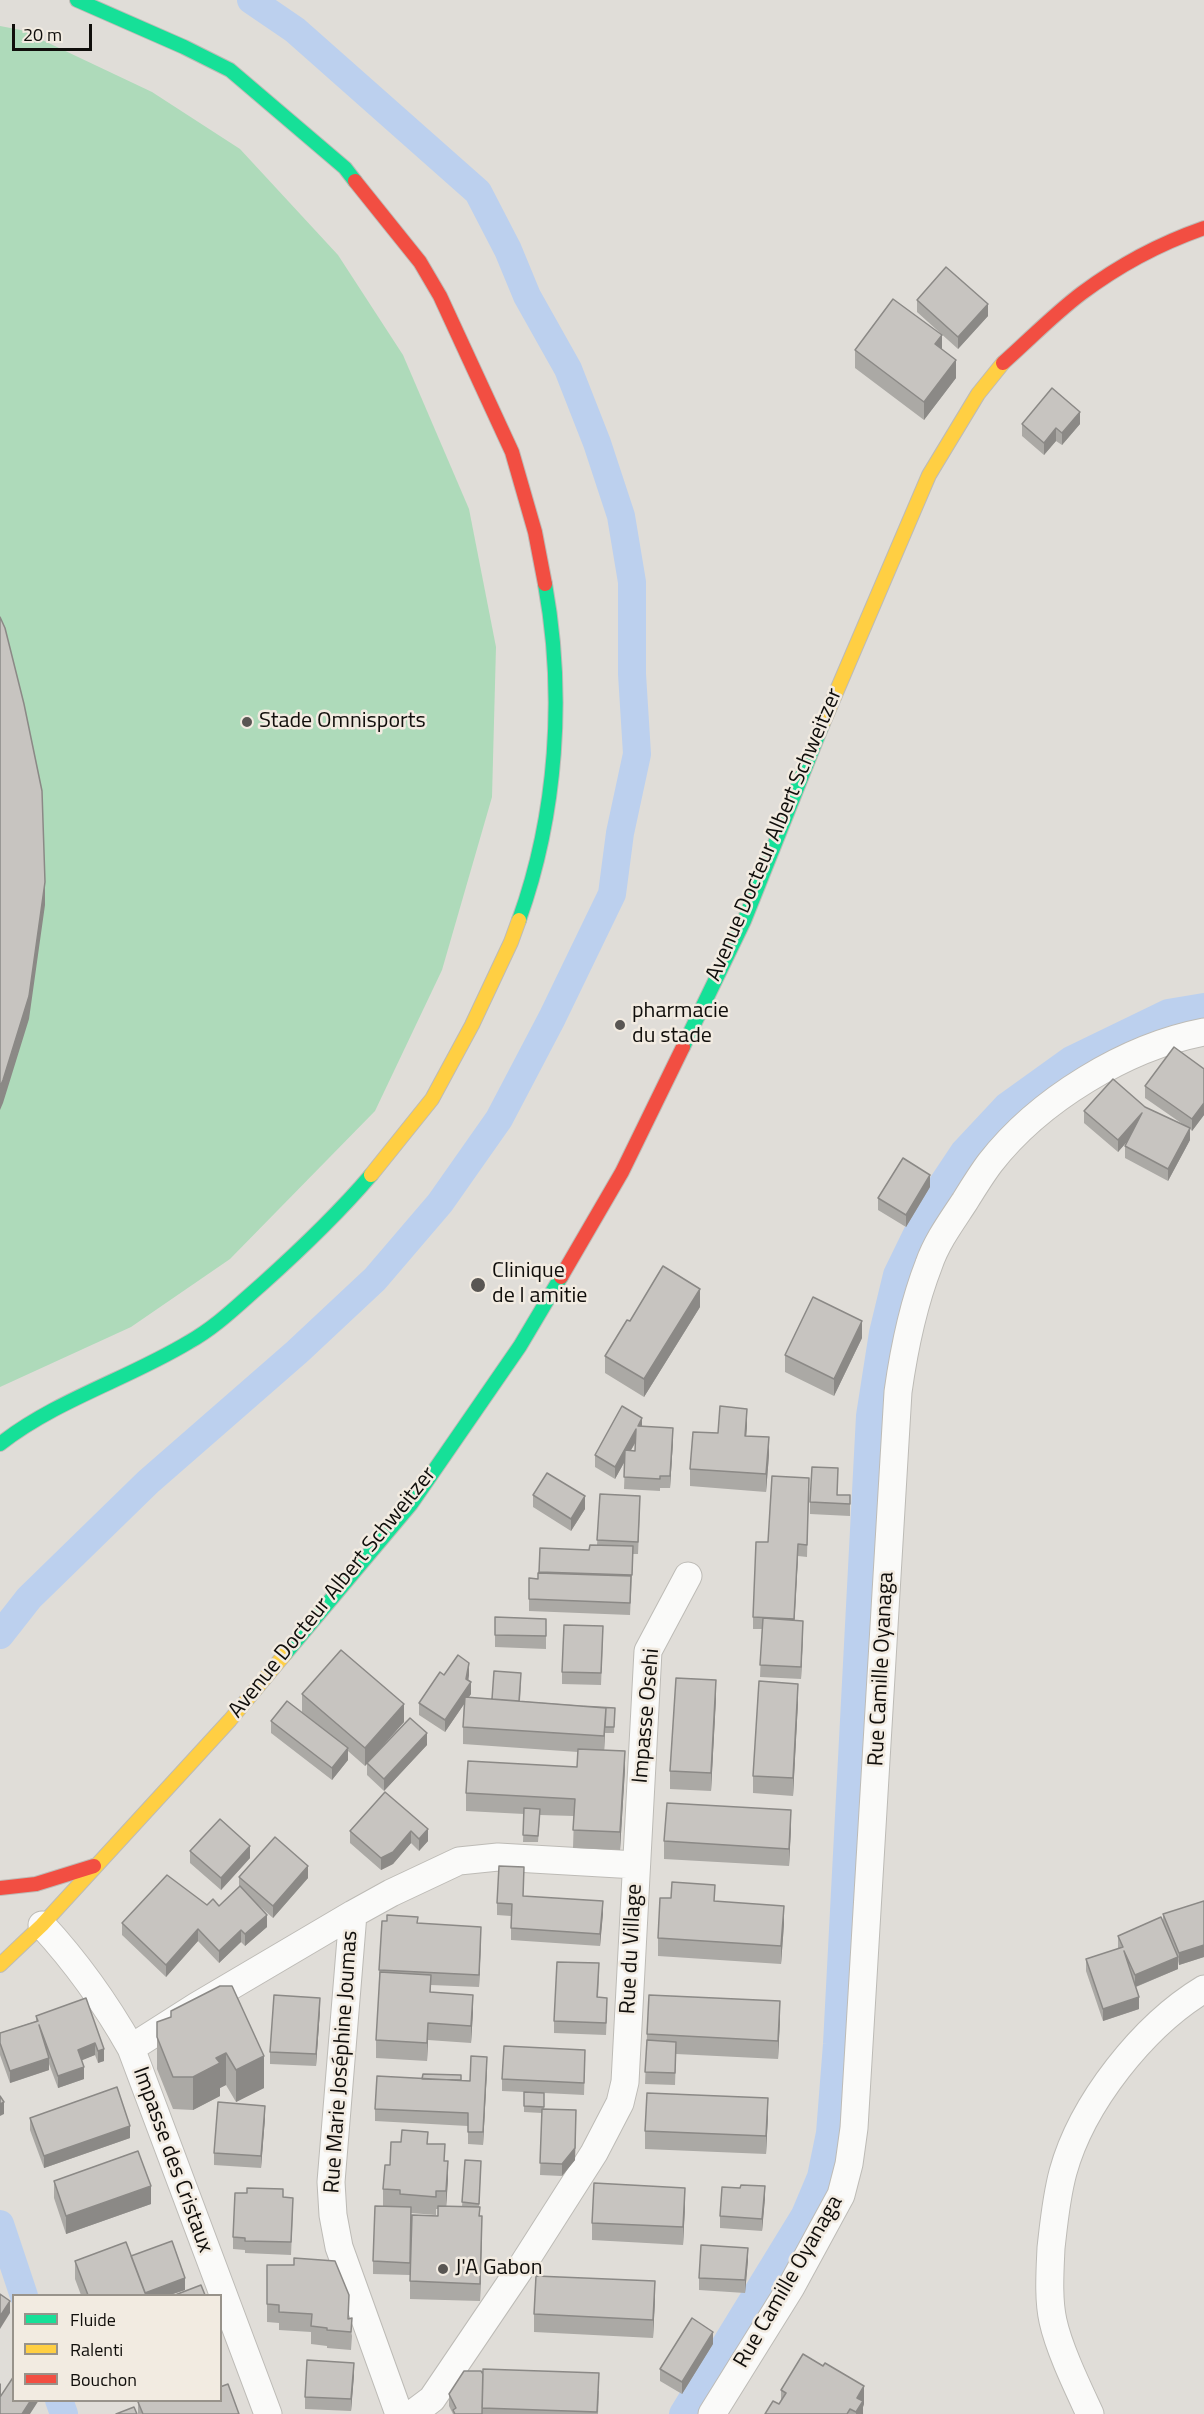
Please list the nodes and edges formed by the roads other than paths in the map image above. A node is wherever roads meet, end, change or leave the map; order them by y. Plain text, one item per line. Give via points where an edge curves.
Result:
1 (77, 0) edge
2 (1204, 228) edge
3 (1204, 1032) edge
4 (22, 1427) junction
5 (0, 1431) edge
6 (0, 1444) edge
7 (688, 1576) dead end
8 (96, 1865) junction
9 (636, 1865) junction
10 (0, 1888) edge
11 (353, 1914) junction
12 (42, 1925) junction
13 (0, 1965) edge
14 (1204, 1989) edge
15 (131, 2048) junction
16 (268, 2414) edge
17 (399, 2414) edge
18 (412, 2414) edge
19 (712, 2414) edge
20 (1090, 2414) edge

1 - 4 main road via 230,70 345,168 420,262 440,296 512,452 535,532 550,612 556,696 547,812 532,883 511,942 432,1099 344,1208 219,1322 161,1358
2 - 8 main road, Avenue Docteur Albert Schweitzer via 1132,261 1082,293 1002,364 978,394 925,485 847,664 744,921 622,1172 531,1327 411,1504 230,1720
3 - 19 street, Rue Camille Oyanaga via 1143,1049 1098,1072 1057,1100 991,1162 945,1230 929,1263 905,1345 898,1392 849,2164 841,2195 791,2287
4 - 5 main road
4 - 6 main road
7 - 9 street, Impasse Osehi via 648,1651
8 - 10 main road via 33,1885
8 - 12 main road, Avenue Docteur Albert Schweitzer
9 - 11 street, Rue du Village via 498,1857 459,1861
9 - 18 street, Rue du Village via 625,2082 620,2103 594,2153 466,2352 432,2399
11 - 15 street, Rue du Village
11 - 17 street, Rue Marie Joséphine Joumas via 332,2172 333,2215 339,2247
12 - 13 main road, Avenue Docteur Albert Schweitzer
12 - 15 street, Impasse des Cristaux via 106,2003
14 - 20 street via 1179,2004 1148,2032 1119,2067 1077,2135 1063,2170 1055,2205 1050,2266 1053,2321
15 - 16 street, Impasse des Cristaux

